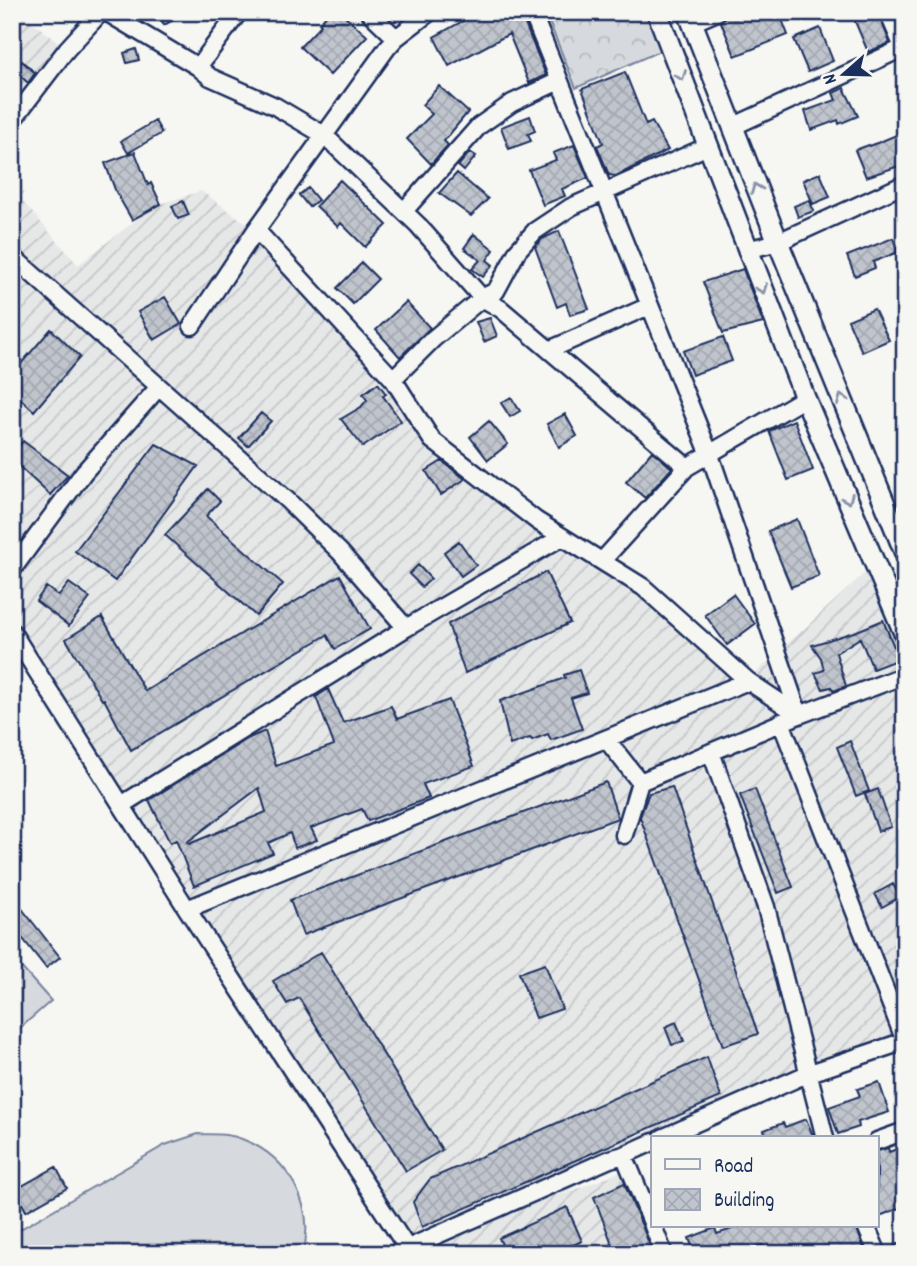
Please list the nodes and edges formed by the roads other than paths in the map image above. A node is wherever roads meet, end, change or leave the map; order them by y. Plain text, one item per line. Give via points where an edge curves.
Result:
1 (101, 12) edge
2 (106, 12) edge
3 (239, 12) edge
4 (369, 12) edge
5 (430, 12) edge
6 (532, 12) edge
7 (657, 12) edge
8 (717, 12) edge
9 (888, 12) edge
10 (690, 18) edge
11 (396, 38) junction
12 (904, 49) edge
13 (198, 67) junction
14 (559, 81) junction
15 (12, 121) edge
16 (732, 127) junction
17 (324, 135) junction
18 (708, 146) junction
19 (905, 184) edge
20 (603, 193) junction
21 (404, 211) junction
22 (256, 230) junction
23 (778, 242) junction
24 (747, 250) junction
25 (12, 256) edge
26 (482, 298) junction
27 (649, 306) junction
28 (192, 326) dead end
29 (549, 350) junction
30 (393, 379) junction
31 (158, 388) junction
32 (806, 398) junction
33 (710, 455) junction
34 (687, 467) junction
35 (562, 537) junction
36 (905, 552) edge
37 (602, 561) junction
38 (12, 570) edge
39 (406, 628) junction
40 (12, 632) edge
41 (905, 635) edge
42 (905, 675) edge
43 (748, 681) junction
44 (799, 715) junction
45 (781, 722) junction
46 (606, 739) junction
47 (711, 752) junction
48 (640, 782) junction
49 (123, 804) junction
50 (624, 835) dead end
51 (187, 909) junction
52 (807, 1074) junction
53 (905, 1130) edge
54 (667, 1136) edge
55 (824, 1136) edge
56 (878, 1141) edge
57 (651, 1143) edge
58 (624, 1155) junction
59 (651, 1217) edge
60 (656, 1228) edge
61 (867, 1228) edge
62 (404, 1251) edge
63 (905, 1251) edge
64 (664, 1254) edge
65 (878, 1254) edge
66 (899, 1254) edge

1 - 15 street via 67,48
2 - 13 street
3 - 13 street
4 - 11 street
5 - 11 street
6 - 14 street
7 -> 18 main road
8 - 10 street
9 - 12 street
10 - 16 main road
11 - 17 street
12 - 16 street
13 - 17 street via 209,77 275,106
14 - 20 street
14 - 21 street via 512,103 479,126
23 -> 16 main road
17 - 21 street
17 - 22 street
18 - 20 street
18 - 24 main road
19 - 23 street
20 - 26 street via 535,231 496,291
20 - 27 street
21 - 26 street
22 - 28 street
22 - 30 street
23 - 24 street
36 -> 23 main road
24 -> 32 main road
25 - 31 street
26 - 29 street
26 - 30 street
27 - 29 street
27 - 33 street
29 - 34 street
30 - 35 street via 432,440
31 - 38 street via 84,472
31 - 39 street via 288,501
32 - 33 street
32 -> 41 main road
33 - 34 street
33 - 44 street
34 - 37 street
35 - 37 street
35 - 39 street
37 - 43 street via 643,586
39 - 49 street
40 - 49 street
42 - 44 street
43 - 44 street
43 - 46 street
44 - 45 street
45 - 47 street
45 - 52 street via 905,1041
46 - 48 street
46 - 51 street
47 - 48 street
47 - 52 street via 766,907
48 - 50 street
49 - 51 street
51 - 62 street
52 - 54 street
52 - 55 street
53 - 56 street
57 - 58 street
58 - 59 street
58 - 62 street
60 - 64 street
61 - 65 street
63 - 66 street

